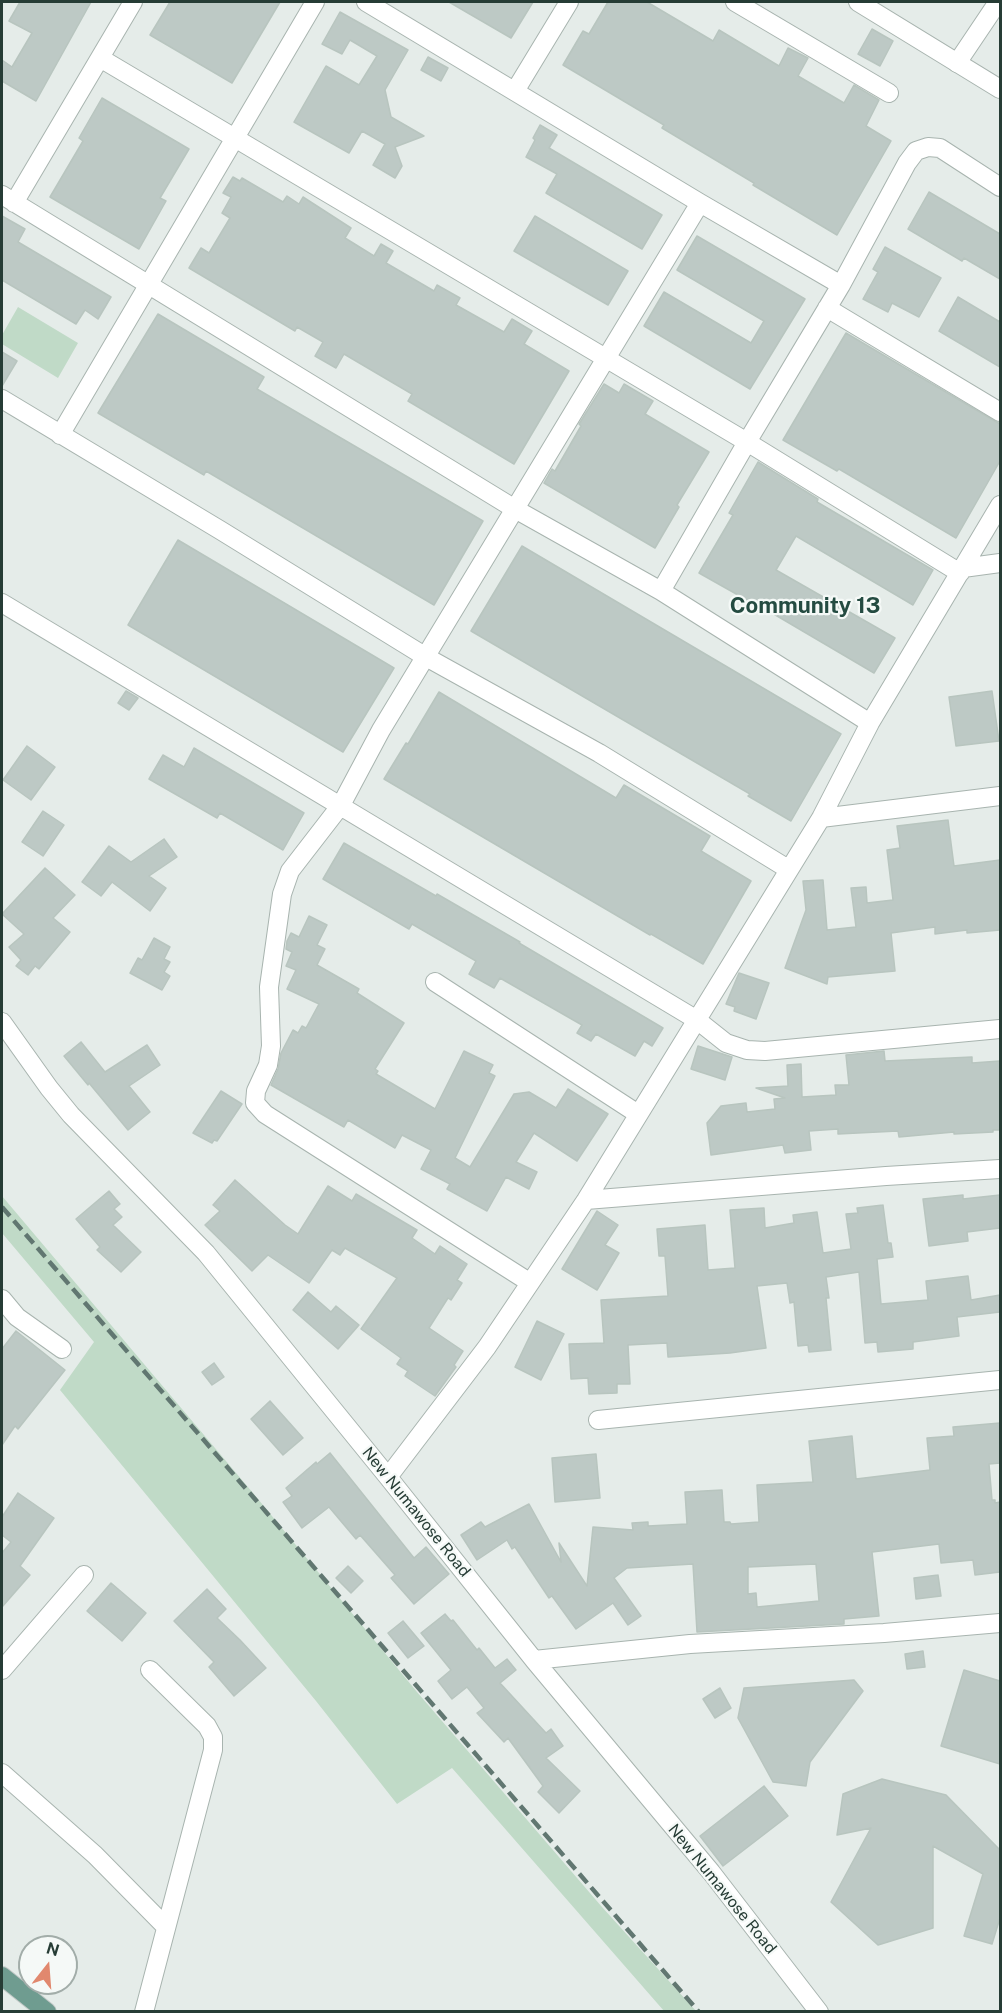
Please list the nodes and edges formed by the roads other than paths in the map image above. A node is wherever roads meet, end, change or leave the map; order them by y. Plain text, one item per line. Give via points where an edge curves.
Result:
1 (134, 2) edge
2 (315, 2) edge
3 (366, 2) edge
4 (569, 2) edge
5 (735, 2) edge
6 (858, 2) edge
7 (998, 2) edge
8 (100, 57) junction
9 (957, 63) junction
10 (1000, 89) edge
11 (515, 91) junction
12 (889, 93) dead end
13 (234, 136) junction
14 (1000, 187) edge
15 (8, 199) edge
16 (700, 203) junction
17 (148, 284) junction
18 (841, 285) junction
19 (827, 309) junction
20 (606, 358) junction
21 (2, 399) edge
22 (1000, 412) edge
23 (60, 435) junction
24 (747, 442) junction
25 (1000, 505) edge
26 (515, 509) junction
27 (1000, 563) edge
28 (961, 571) junction
29 (662, 591) junction
30 (2, 603) edge
31 (426, 657) junction
32 (870, 723) junction
33 (1000, 796) edge
34 (340, 805) junction
35 (820, 818) junction
36 (788, 869) junction
37 (435, 982) dead end
38 (697, 1020) junction
39 (2, 1022) edge
40 (1000, 1029) edge
41 (638, 1114) junction
42 (1000, 1169) edge
43 (586, 1200) junction
44 (529, 1282) junction
45 (2, 1299) edge
46 (62, 1349) dead end
47 (1000, 1380) edge
48 (598, 1420) dead end
49 (388, 1477) junction
50 (84, 1575) dead end
51 (1000, 1623) edge
52 (534, 1660) junction
53 (150, 1670) dead end
54 (2, 1671) edge
55 (2, 1773) edge
56 (166, 1928) junction
57 (2, 1976) edge
58 (47, 2012) edge
59 (144, 2012) edge
60 (819, 2012) edge

1 - 8 street
2 - 13 street
3 - 11 street
4 - 11 street
5 - 12 street
6 - 9 street
7 - 9 street
8 - 13 street
8 - 15 street
9 - 10 street
11 - 16 street
13 - 17 street
13 - 20 street
14 - 18 street via 940,148 916,151
15 - 17 street
16 - 18 street
16 - 20 street
17 - 23 street
17 - 26 street
18 - 19 street
19 - 22 street
19 - 24 street
20 - 24 street
20 - 26 street
21 - 23 street
23 - 31 street
24 - 28 street
24 - 29 street
25 - 28 street
26 - 29 street
26 - 31 street
27 - 28 street
28 - 32 street
29 - 32 street
30 - 34 street
31 - 34 street
31 - 36 street via 599,753
32 - 35 street
33 - 35 street
34 - 38 street
34 - 44 street via 290,872 282,894 269,987 271,1046 255,1103 265,1114
35 - 36 street
36 - 38 street
37 - 41 street
38 - 40 street via 726,1042 747,1050 765,1051
38 - 41 street
39 - 49 street, New Numawose Road via 71,1115 206,1253
41 - 43 street
42 - 43 street
43 - 44 street
44 - 49 street via 487,1347
45 - 46 street via 17,1317
47 - 48 street
49 - 52 street, New Numawose Road
50 - 54 street
51 - 52 street via 690,1644
52 - 60 street, New Numawose Road via 711,1872
53 - 56 street via 207,1726 213,1737 213,1750
55 - 56 street via 95,1854
56 - 59 street
57 - 58 main road

